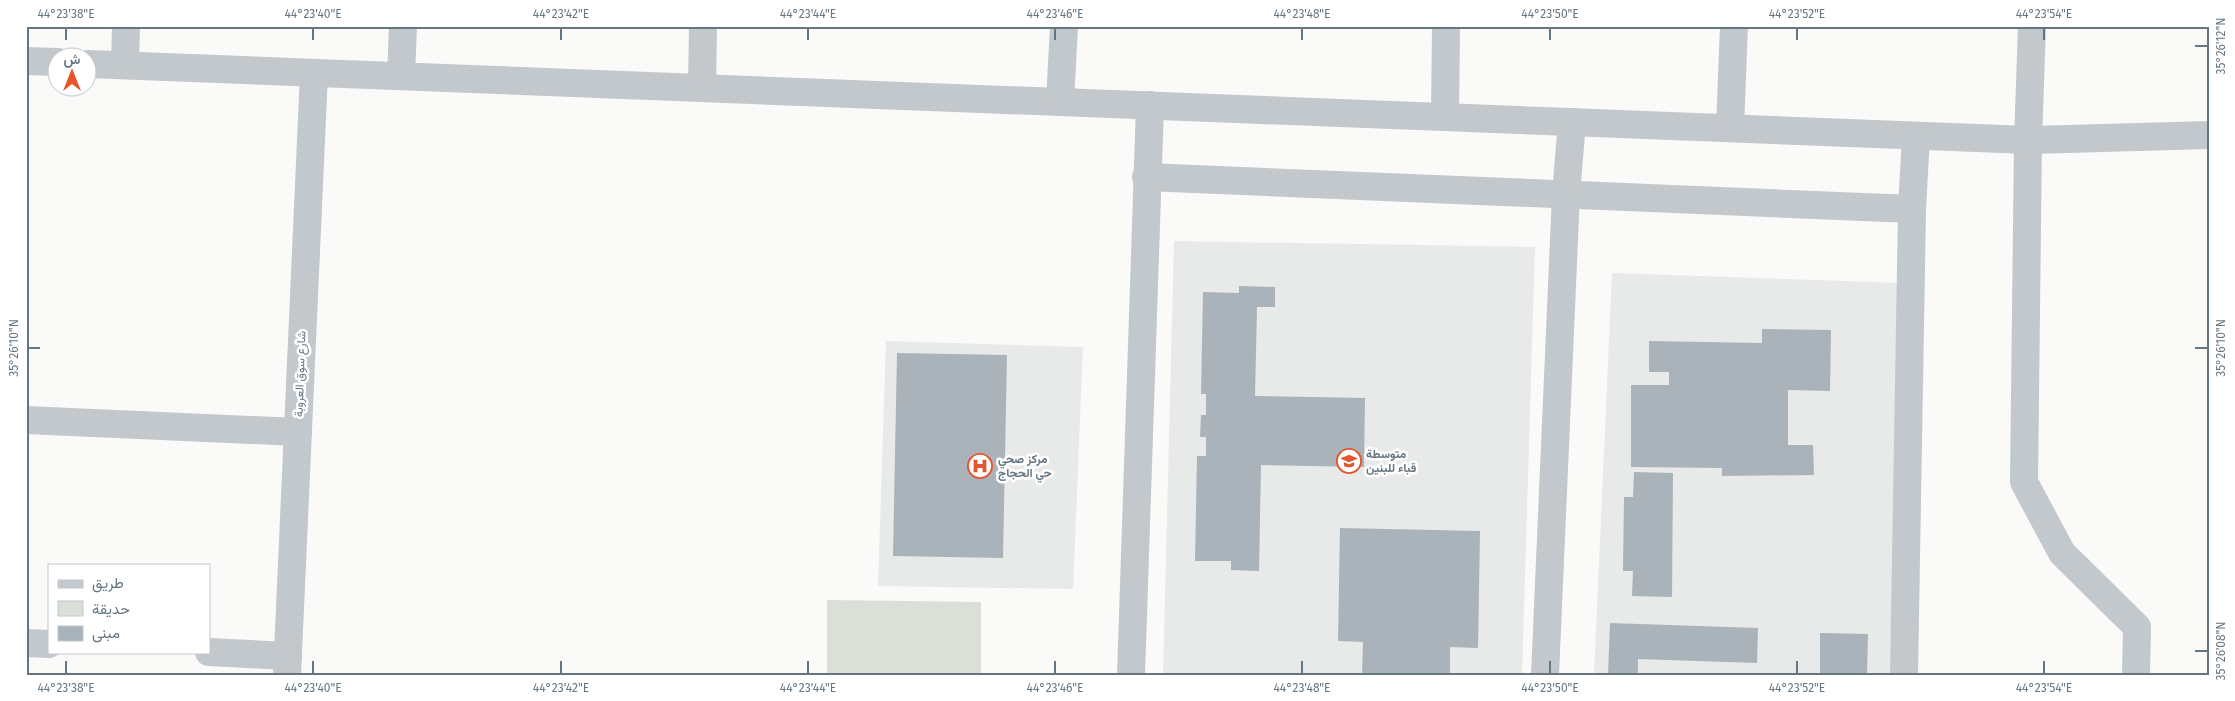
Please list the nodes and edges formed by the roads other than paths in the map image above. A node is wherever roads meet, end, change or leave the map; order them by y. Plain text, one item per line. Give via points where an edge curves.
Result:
1 (126, 26) edge
2 (403, 26) edge
3 (703, 26) edge
4 (1064, 26) edge
5 (1446, 26) edge
6 (1734, 26) edge
7 (2032, 26) edge
8 (26, 61) edge
9 (48, 62) edge
10 (98, 64) edge
11 (125, 65) junction
12 (314, 73) junction
13 (401, 76) junction
14 (702, 88) junction
15 (1060, 102) junction
16 (1150, 105) junction
17 (1445, 117) junction
18 (1572, 122) junction
19 (1730, 128) junction
20 (2209, 135) edge
21 (1916, 136) junction
22 (2028, 140) junction
23 (1146, 177) junction
24 (1566, 194) junction
25 (1912, 209) junction
26 (26, 420) edge
27 (298, 432) junction
28 (26, 643) edge
29 (48, 644) edge
30 (210, 652) edge
31 (288, 665) edge
32 (1131, 675) edge
33 (1545, 675) edge
34 (1904, 675) edge
35 (2136, 675) edge

1 - 11 street
2 - 13 street
3 - 14 street
4 - 15 street
5 - 17 street
6 - 19 street
7 - 22 street
8 - 9 street
10 - 11 street
11 - 12 street
12 - 13 street
12 - 27 street, شارع سوق العروبة
13 - 14 street
14 - 15 street
15 - 16 street
16 - 17 street
16 - 23 street
17 - 18 street
18 - 19 street
18 - 24 street
19 - 21 street
20 - 22 street
21 - 22 street
21 - 25 street
22 - 35 street via 2024,482 2062,553 2137,627
23 - 24 street
23 - 32 street
24 - 25 street
24 - 33 street
25 - 34 street
26 - 27 street
27 - 31 street, شارع سوق العروبة
28 - 29 street
30 - 31 street

